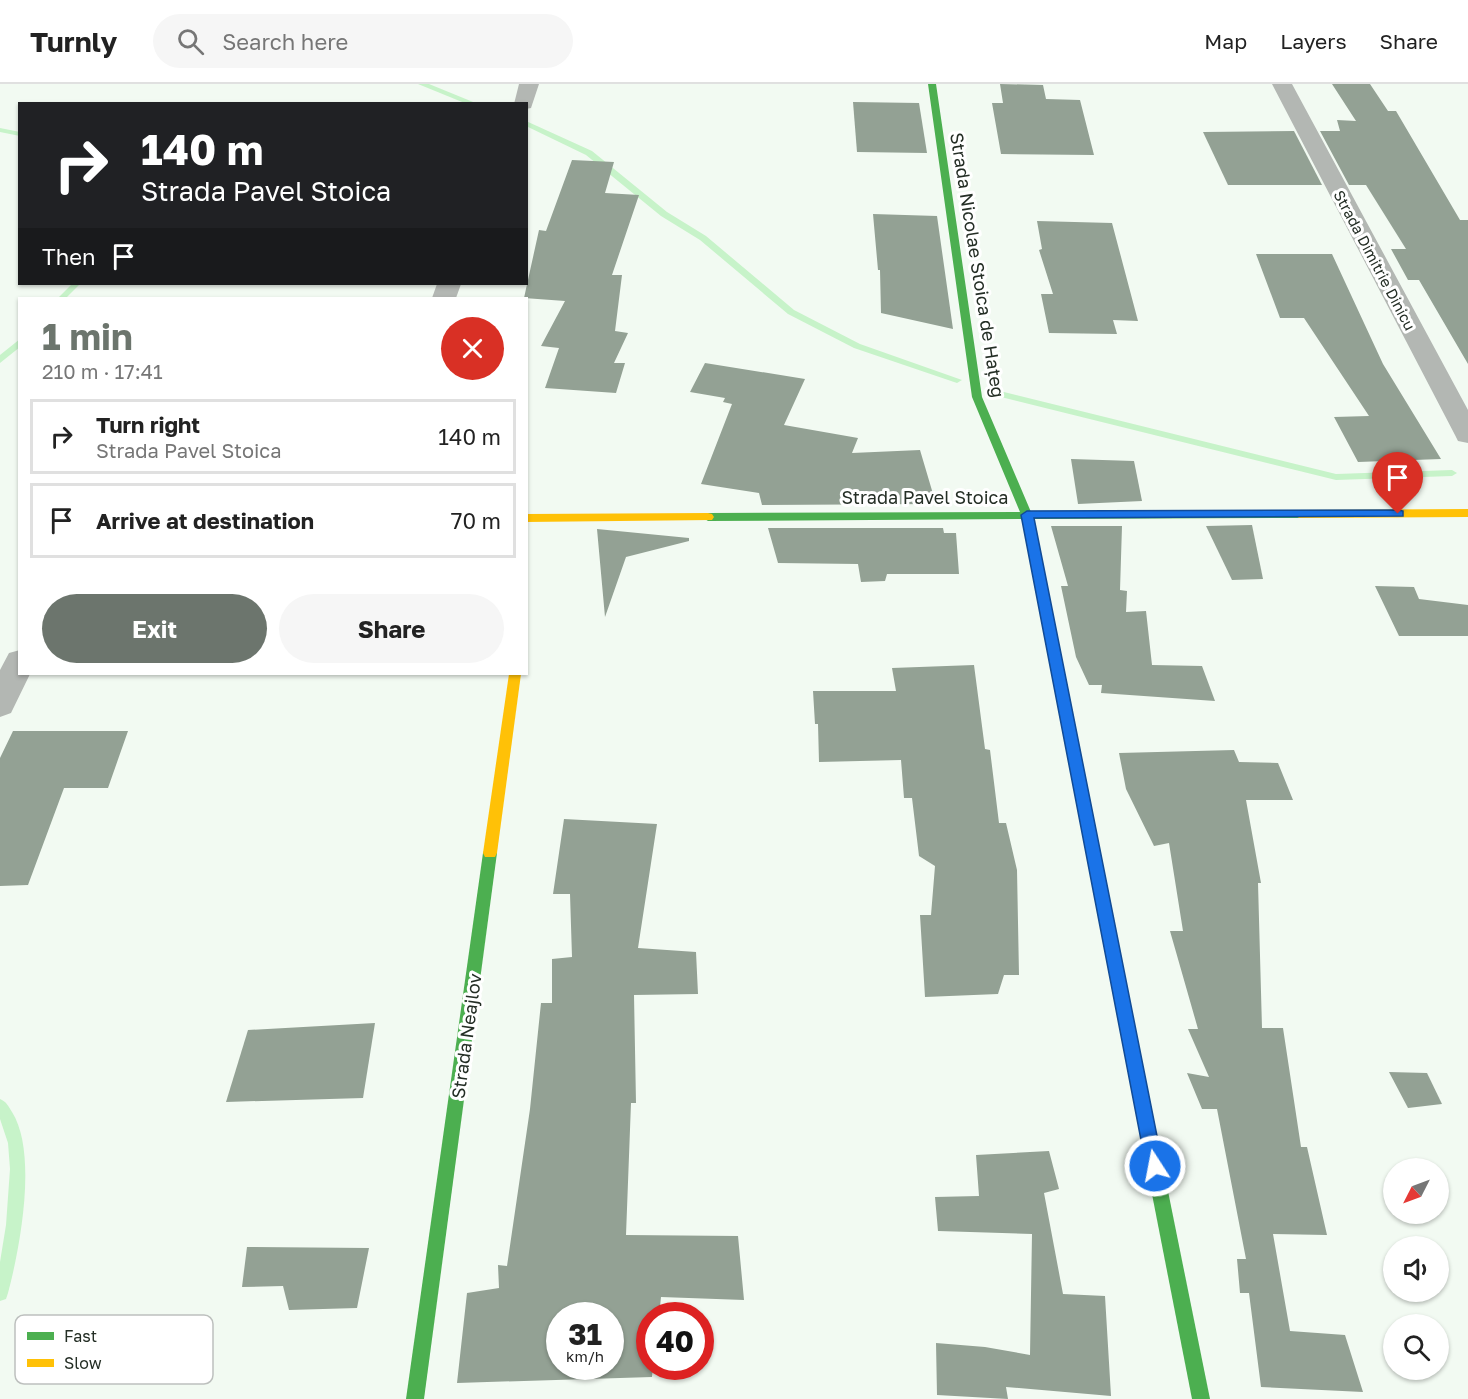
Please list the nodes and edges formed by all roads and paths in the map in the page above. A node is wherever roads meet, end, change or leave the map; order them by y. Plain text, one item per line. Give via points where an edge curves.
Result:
1 (529, 84) edge
2 (932, 84) edge
3 (1282, 84) edge
4 (524, 102) edge
5 (1468, 435) edge
6 (1468, 513) edge
7 (1027, 515) junction
8 (528, 522) edge
9 (18, 665) edge
10 (515, 675) edge
11 (0, 705) edge
12 (415, 1399) edge
13 (1200, 1399) edge

1 - 4 street
2 - 7 street, Strada Nicolae Stoica de Hațeg via 977,397
3 - 5 street, Strada Dimitrie Dinicu
6 - 7 street, Strada Pavel Stoica
7 - 8 street, Strada Pavel Stoica
7 - 13 street, Strada Nicolae Stoica de Hațeg
9 - 11 street
10 - 12 street, Strada Neajlov

